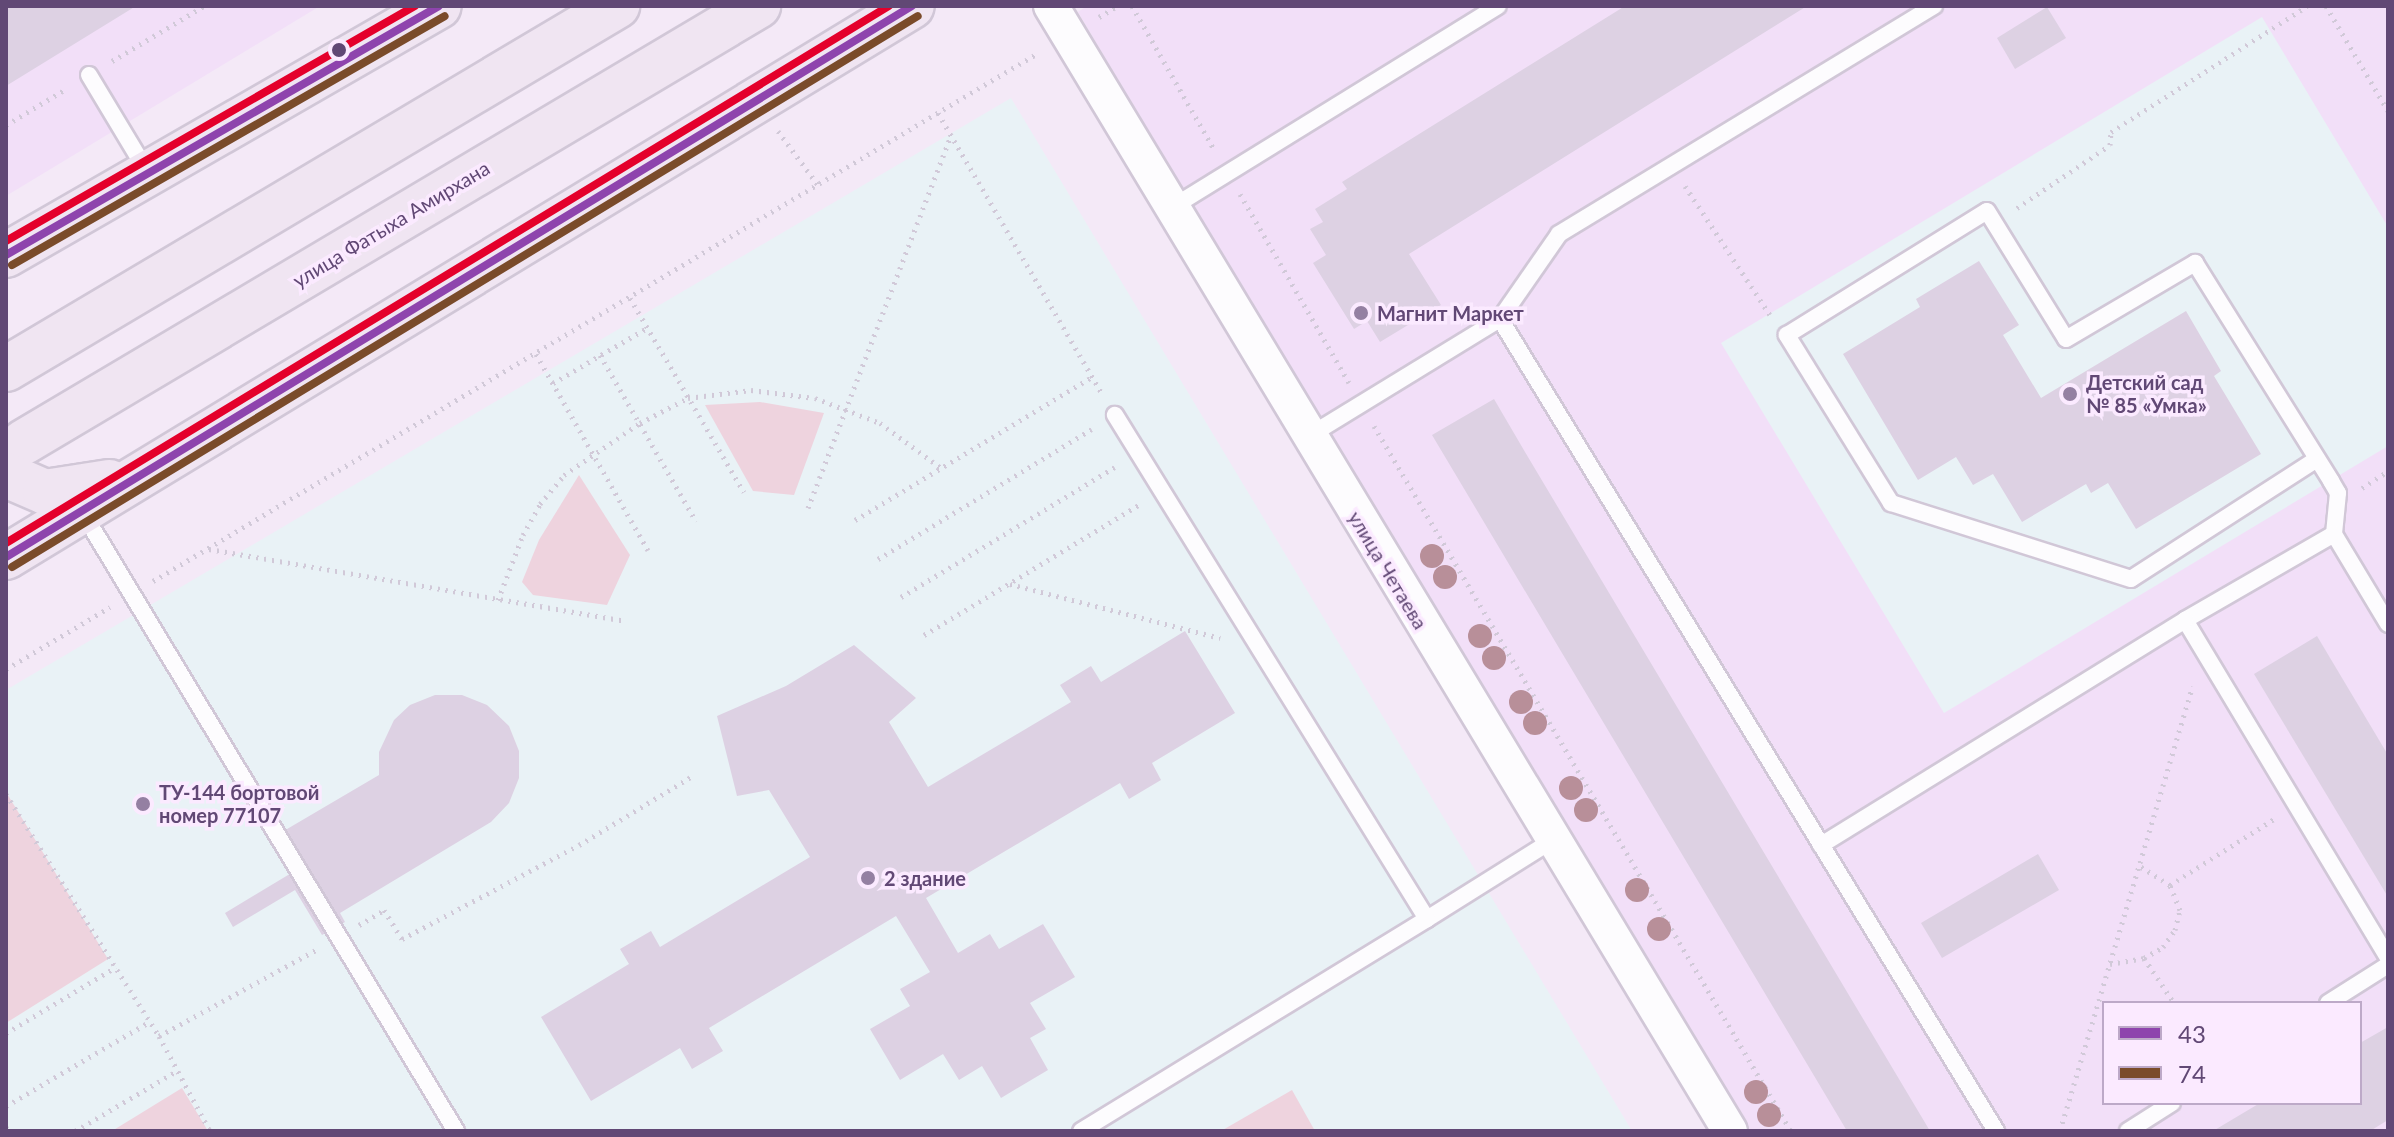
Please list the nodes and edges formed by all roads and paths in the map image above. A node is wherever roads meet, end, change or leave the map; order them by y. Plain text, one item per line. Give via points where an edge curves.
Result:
1 (439, 6) edge
2 (617, 6) edge
3 (758, 6) edge
4 (912, 6) edge
5 (1051, 6) edge
6 (1117, 6) edge
7 (1132, 6) edge
8 (1498, 6) edge
9 (1934, 6) edge
10 (2307, 6) edge
11 (2326, 6) edge
12 (1099, 17) dead end
13 (1045, 49) dead end
14 (89, 75) dead end
15 (2388, 111) edge
16 (938, 113) junction
17 (776, 130) dead end
18 (951, 135) junction
19 (1672, 166) junction
20 (1227, 171) junction
21 (148, 174) junction
22 (818, 185) junction
23 (1171, 208) junction
24 (2005, 241) junction
25 (6, 255) edge
26 (630, 298) junction
27 (1500, 319) junction
28 (647, 328) junction
29 (1787, 335) junction
30 (536, 354) junction
31 (600, 355) junction
32 (6, 369) edge
33 (1092, 377) junction
34 (553, 383) junction
35 (688, 398) junction
36 (1360, 402) junction
37 (846, 408) junction
38 (1115, 415) junction
39 (640, 423) junction
40 (1307, 437) junction
41 (595, 453) junction
42 (1138, 453) junction
43 (15, 458) edge
44 (2317, 459) junction
45 (941, 468) junction
46 (132, 478) junction
47 (1161, 491) junction
48 (744, 492) dead end
49 (808, 508) dead end
50 (80, 509) junction
51 (855, 520) dead end
52 (696, 521) dead end
53 (2334, 534) junction
54 (209, 549) junction
55 (648, 550) dead end
56 (6, 557) edge
57 (878, 559) dead end
58 (1009, 584) junction
59 (134, 592) junction
60 (901, 597) dead end
61 (498, 600) junction
62 (2185, 620) junction
63 (626, 621) dead end
64 (2388, 624) edge
65 (924, 635) dead end
66 (2203, 651) junction
67 (1262, 654) junction
68 (6, 669) edge
69 (691, 777) dead end
70 (6, 794) edge
71 (2296, 805) junction
72 (1553, 840) junction
73 (1821, 845) junction
74 (2139, 866) junction
75 (2170, 885) junction
76 (1427, 919) junction
77 (339, 937) junction
78 (2144, 958) junction
79 (2388, 958) edge
80 (2110, 964) junction
81 (2388, 965) edge
82 (116, 967) junction
83 (2173, 1001) edge
84 (2331, 1001) edge
85 (149, 1022) junction
86 (6, 1033) edge
87 (159, 1036) junction
88 (175, 1072) junction
89 (2169, 1105) edge
90 (6, 1106) edge
91 (75, 1131) edge
92 (210, 1131) edge
93 (456, 1131) edge
94 (1081, 1131) edge
95 (1730, 1131) edge
96 (1791, 1131) edge
97 (1996, 1131) edge
98 (2060, 1131) edge
99 (2128, 1131) edge

1 - 21 main road
2 - 32 main road
3 - 43 main road, улица Фатыха Амирхана
4 - 46 main road
5 - 23 street, улица Четаева
6 - 12 path
7 - 20 path
8 - 20 lane
9 - 19 lane
10 - 24 path via 2111,132 2110,145 2009,213
11 - 15 path
13 - 16 path
14 - 21 lane
16 - 18 path
16 - 22 path
17 - 22 path
18 - 33 path
18 - 37 path
19 - 27 lane via 1559,234
19 - 29 path
20 - 23 lane
20 - 36 path
21 - 25 main road
22 - 26 path
23 - 40 street, улица Четаева
24 - 29 lane via 1987,211
24 - 44 lane via 2066,339 2195,263
26 - 28 path
26 - 30 path
27 - 36 lane
27 - 73 lane
28 - 31 path
28 - 35 path
29 - 44 lane via 1891,503 2131,579
30 - 34 path
30 - 54 path
31 - 34 path
31 - 39 path
33 - 38 path
33 - 45 path
34 - 41 path
35 - 37 path via 784,392
35 - 39 path
35 - 48 path
36 - 40 lane
36 - 96 path
37 - 45 path via 901,437
37 - 49 path
38 - 42 lane
38 - 57 path
39 - 41 path
39 - 52 path
40 - 72 street, улица Четаева
41 - 55 path
41 - 61 path via 564,475 540,504
42 - 47 lane
42 - 60 path
43 - 46 main road via 45,492
44 - 53 lane via 2338,493
45 - 51 path
46 - 50 main road
47 - 58 path
47 - 67 lane
50 - 56 main road
50 - 59 lane
53 - 62 lane
53 - 64 lane
54 - 59 path
54 - 61 path
58 - 65 path
58 - 67 path via 1189,626
59 - 68 path
59 - 77 lane
61 - 63 path
62 - 66 lane
62 - 73 lane
66 - 71 lane
66 - 74 path
67 - 76 lane
69 - 77 path via 579,845 402,939 384,910
70 - 82 path
71 - 75 path
71 - 79 lane
72 - 76 lane
72 - 95 street, улица Четаева
73 - 97 lane
74 - 75 path
74 - 80 path
75 - 78 path via 2180,910 2175,930 2163,947
76 - 94 lane
77 - 87 path
77 - 93 lane
78 - 80 path via 2124,966
78 - 83 path
80 - 98 path
81 - 84 lane
82 - 85 path
82 - 86 path
85 - 87 path
85 - 90 path
87 - 88 path
88 - 91 path
88 - 92 path
89 - 99 lane

